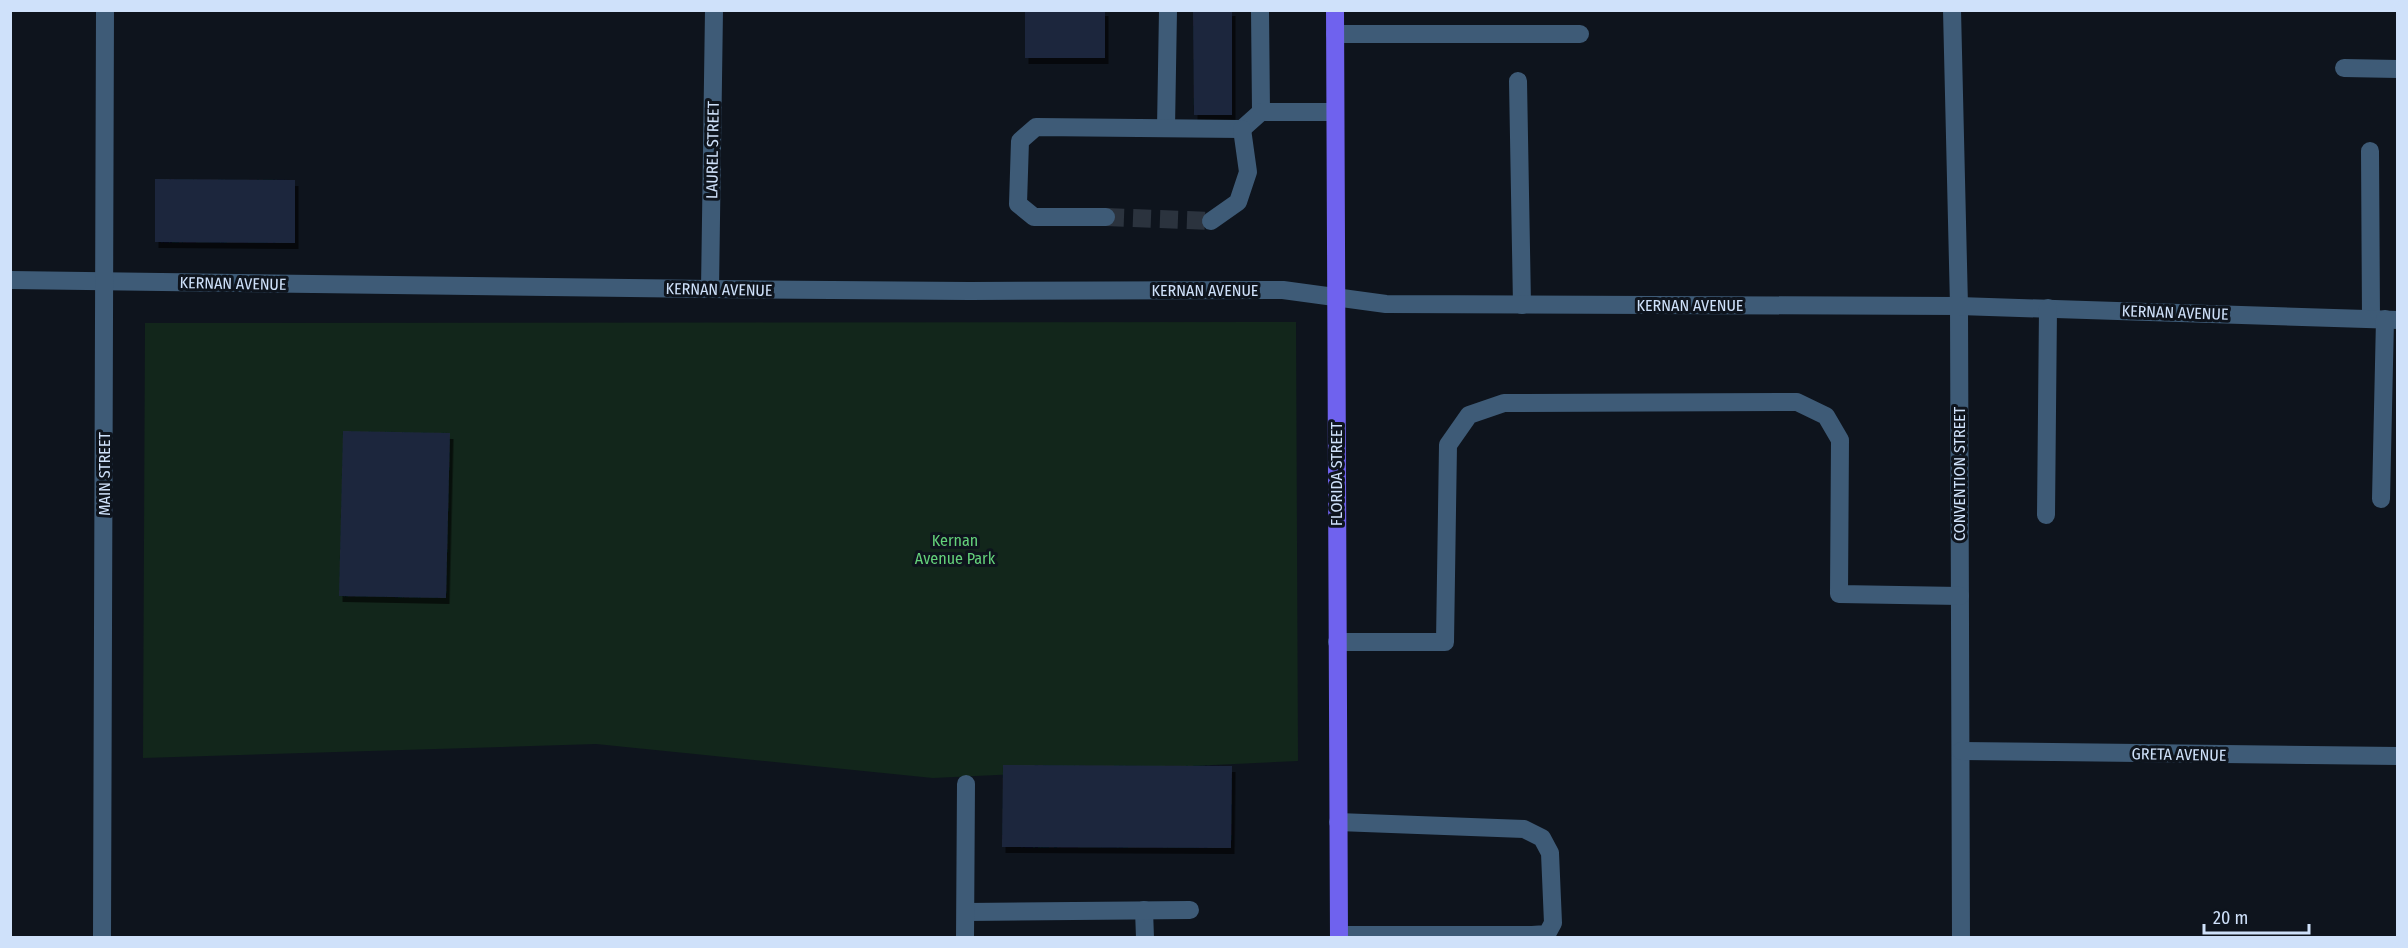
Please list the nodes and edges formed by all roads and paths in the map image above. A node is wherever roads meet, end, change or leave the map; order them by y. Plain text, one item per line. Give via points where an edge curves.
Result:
1 (105, 10) edge
2 (714, 10) edge
3 (1168, 10) edge
4 (1260, 10) edge
5 (1335, 10) edge
6 (1952, 10) edge
7 (1335, 34) junction
8 (1580, 34) dead end
9 (2344, 68) dead end
10 (2397, 69) edge
11 (1518, 81) dead end
12 (1261, 112) junction
13 (1335, 112) junction
14 (1166, 128) junction
15 (1242, 129) junction
16 (2370, 151) dead end
17 (1106, 217) tunnel mouth
18 (1210, 220) tunnel mouth
19 (10, 280) edge
20 (104, 281) junction
21 (710, 289) junction
22 (1335, 297) junction
23 (1522, 305) junction
24 (1959, 306) junction
25 (2048, 308) junction
26 (2384, 319) edge
27 (2381, 499) dead end
28 (2046, 515) dead end
29 (1960, 596) junction
30 (1337, 642) junction
31 (1961, 751) junction
32 (2397, 756) edge
33 (966, 784) dead end
34 (1338, 822) junction
35 (1144, 910) junction
36 (1190, 910) dead end
37 (966, 912) junction
38 (1339, 936) edge
39 (102, 938) edge
40 (965, 938) edge
41 (1144, 938) edge
42 (1961, 938) edge

1 - 20 street, MAIN STREET
2 - 21 street, LAUREL STREET
3 - 14 street
4 - 12 street
5 - 7 main road, FLORIDA STREET
6 - 24 street, CONVENTION STREET
7 - 8 street
7 - 13 main road, FLORIDA STREET
9 - 10 street
11 - 23 street
12 - 13 street
12 - 15 street
13 - 22 main road, FLORIDA STREET
14 - 15 street
14 - 17 street via 1036,127 1020,141 1018,204 1034,218
15 - 18 street via 1248,172 1238,202
16 - 26 street
19 - 20 street, KERNAN AVENUE
20 - 21 street, KERNAN AVENUE
20 - 39 street, MAIN STREET
21 - 22 street, KERNAN AVENUE via 1283,290
22 - 23 street, KERNAN AVENUE via 1386,304
22 - 30 main road, FLORIDA STREET
23 - 24 street, KERNAN AVENUE
24 - 25 street, KERNAN AVENUE
24 - 29 street, CONVENTION STREET
25 - 26 street, KERNAN AVENUE
25 - 28 street
26 - 27 street
29 - 30 street via 1839,594 1840,441 1826,416 1797,402 1504,403 1468,415 1448,445 1445,642
29 - 31 street, CONVENTION STREET
30 - 34 main road, FLORIDA STREET
31 - 32 street, GRETA AVENUE
31 - 42 street, CONVENTION STREET
33 - 37 street
34 - 38 main road, FLORIDA STREET
34 - 38 street via 1524,829 1542,838 1550,853 1553,923 1546,934 1532,935
35 - 36 street
35 - 37 street
35 - 41 street
37 - 40 street

